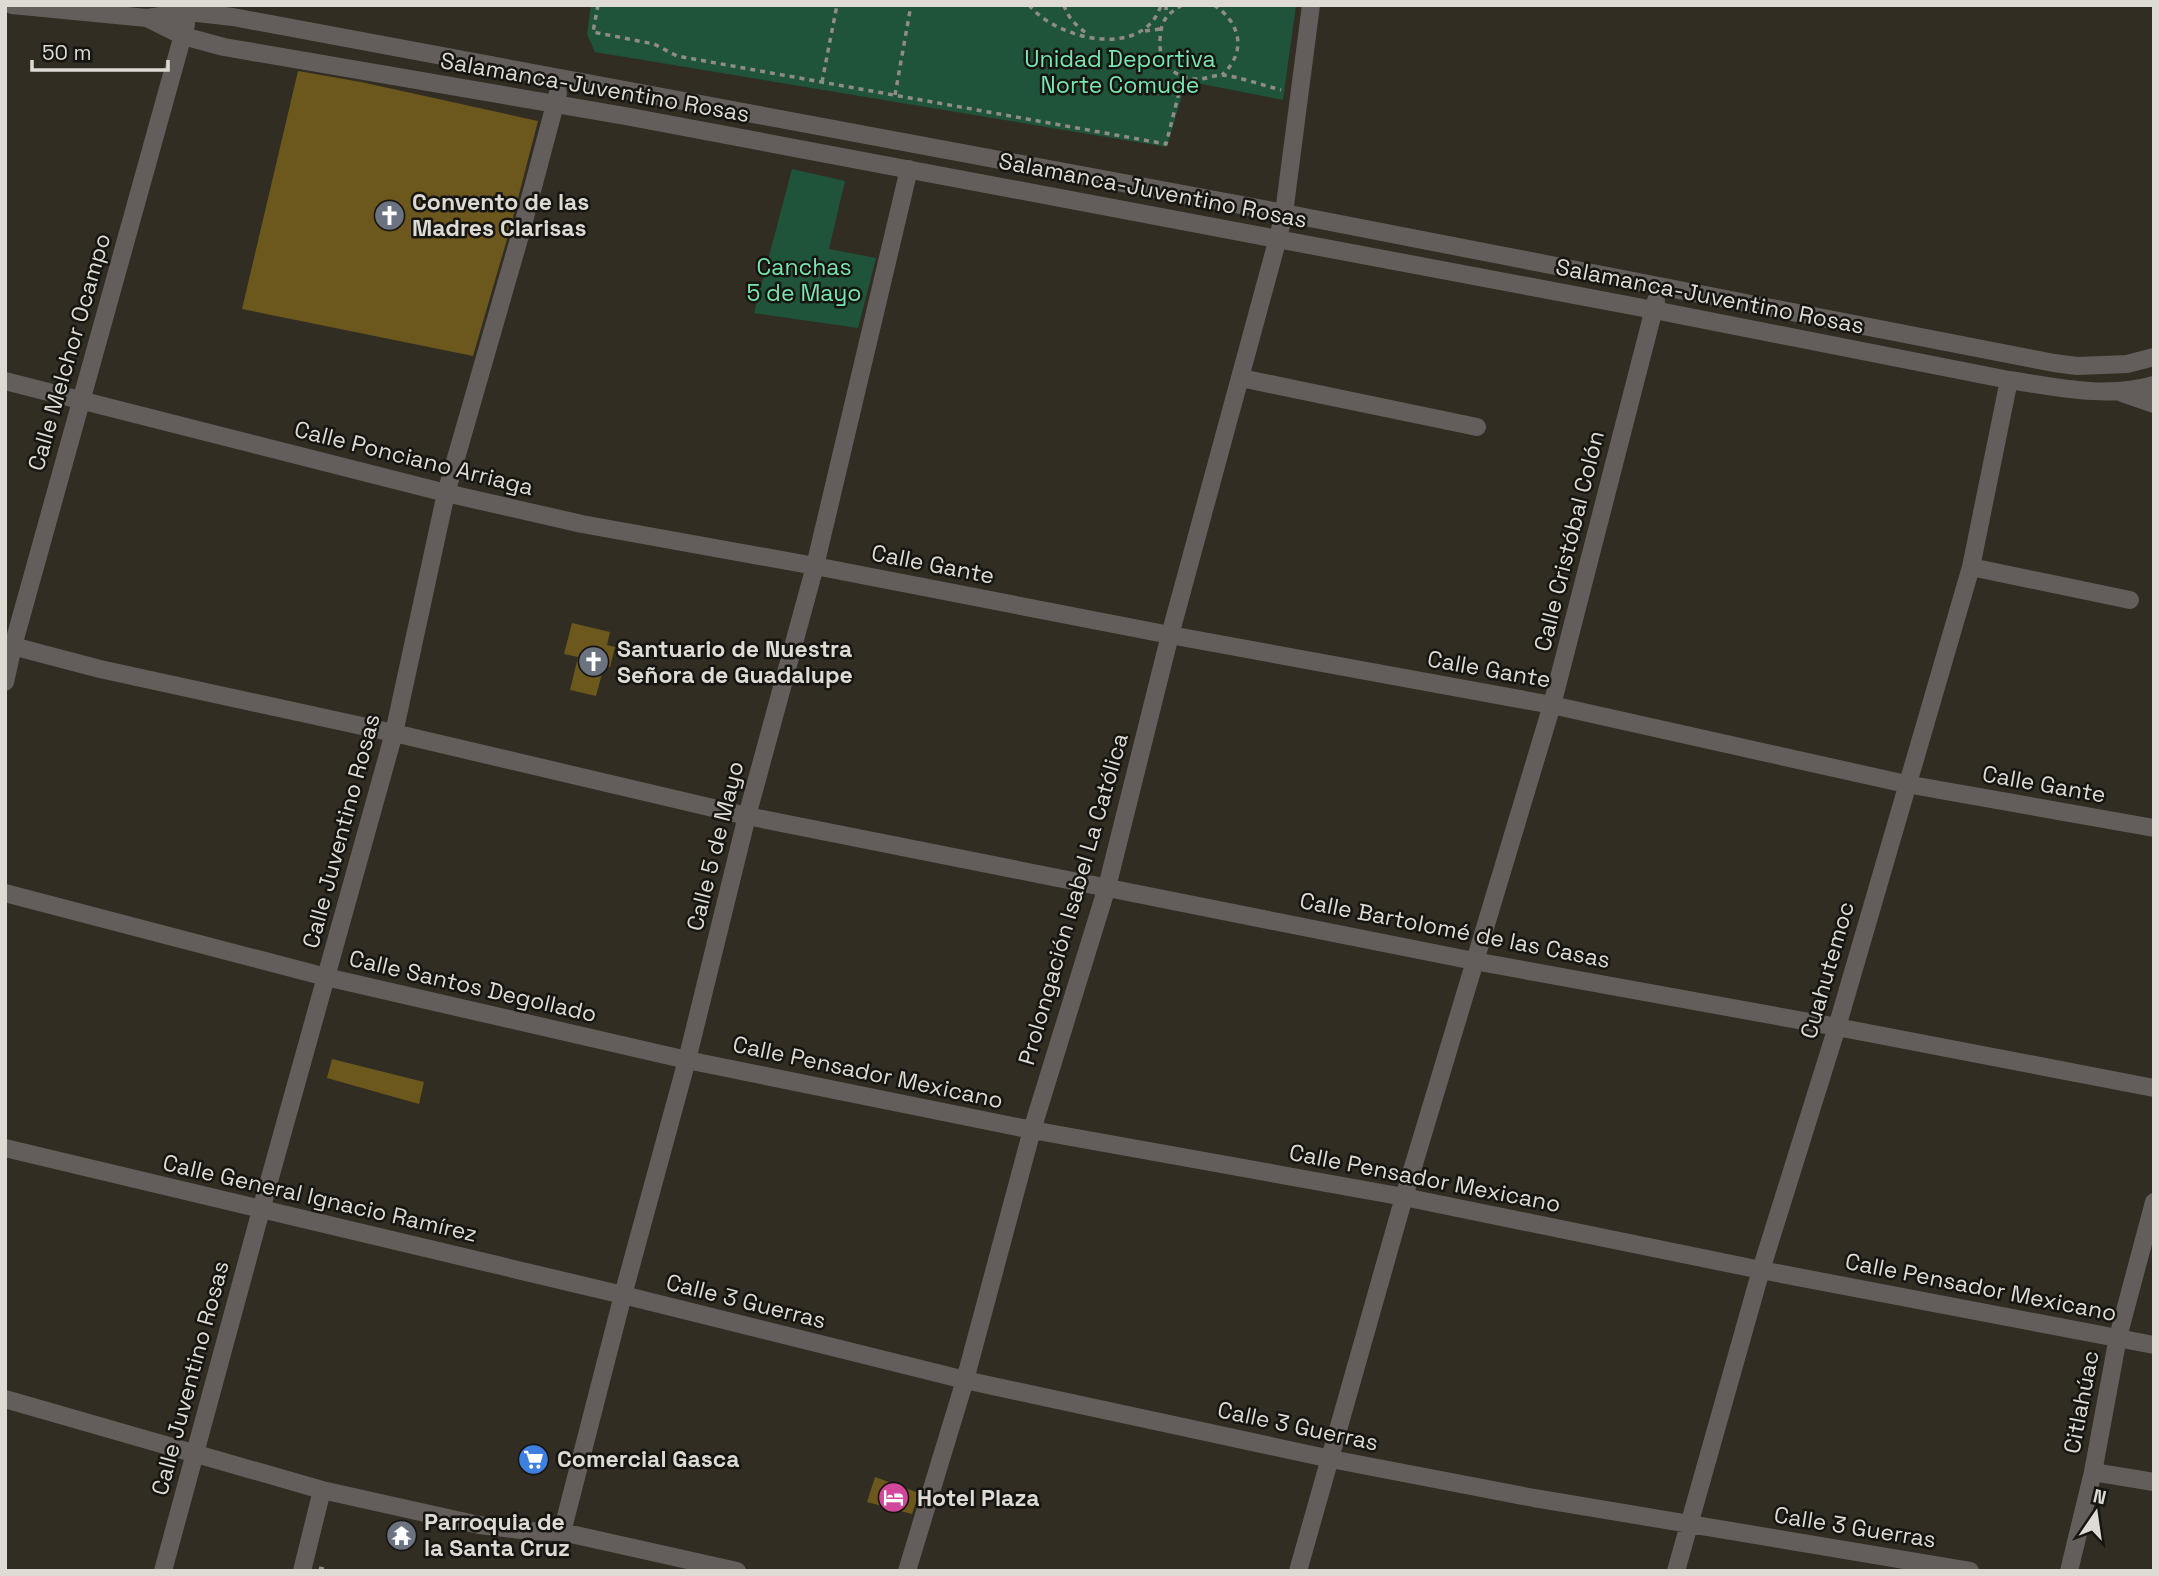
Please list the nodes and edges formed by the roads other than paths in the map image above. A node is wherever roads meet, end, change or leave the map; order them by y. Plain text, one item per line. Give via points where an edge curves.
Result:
1 (12, 5) edge
2 (1311, 5) edge
3 (188, 12) junction
4 (147, 18) junction
5 (183, 36) junction
6 (560, 79) junction
7 (556, 103) junction
8 (909, 169) junction
9 (1284, 213) junction
10 (1278, 238) junction
11 (1659, 288) junction
12 (1654, 310) junction
13 (2154, 357) edge
14 (1241, 378) junction
15 (2010, 380) junction
16 (5, 381) edge
17 (2154, 385) edge
18 (2119, 392) junction
19 (81, 400) junction
20 (2154, 404) edge
21 (1476, 427) dead end
22 (446, 493) junction
23 (815, 566) junction
24 (1971, 567) junction
25 (2130, 600) dead end
26 (1170, 635) junction
27 (9, 645) edge
28 (5, 682) edge
29 (1552, 705) junction
30 (394, 733) junction
31 (1906, 784) junction
32 (747, 816) junction
33 (2154, 828) edge
34 (1107, 887) junction
35 (5, 894) edge
36 (1475, 961) junction
37 (326, 977) junction
38 (1837, 1027) junction
39 (687, 1060) junction
40 (2154, 1088) edge
41 (1032, 1130) junction
42 (5, 1148) edge
43 (1404, 1197) junction
44 (2154, 1202) edge
45 (261, 1210) junction
46 (1762, 1270) junction
47 (623, 1295) junction
48 (2118, 1337) junction
49 (2154, 1345) edge
50 (965, 1380) junction
51 (5, 1399) edge
52 (195, 1452) junction
53 (1331, 1459) junction
54 (2092, 1472) junction
55 (2154, 1482) edge
56 (322, 1490) junction
57 (1689, 1525) junction
58 (562, 1532) junction
59 (163, 1571) edge
60 (302, 1571) edge
61 (737, 1571) edge
62 (907, 1571) edge
63 (1298, 1571) edge
64 (1676, 1571) edge
65 (1970, 1571) edge
66 (2069, 1571) edge

1 - 4 street, Salamanca-Juventino Rosas
2 - 9 street
3 - 4 street, Salamanca-Juventino Rosas
3 - 5 street, Calle Melchor Ocampo
3 - 6 street, Salamanca-Juventino Rosas
4 - 5 street, Salamanca-Juventino Rosas
5 - 7 street, Salamanca-Juventino Rosas via 224,47
5 - 19 street, Calle Melchor Ocampo
6 - 7 street, Calle Juventino Rosas
6 - 9 street, Salamanca-Juventino Rosas
7 - 8 street, Salamanca-Juventino Rosas
7 - 22 street, Calle Juventino Rosas
8 - 10 street, Salamanca-Juventino Rosas
8 - 23 street, Calle 5 de Mayo
9 - 10 street, Prolongación Isabel La Católica
9 - 11 street, Salamanca-Juventino Rosas
10 - 12 street, Salamanca-Juventino Rosas
10 - 14 street, Prolongación Isabel La Católica
11 - 12 street, Calle Cristóbal Colón
11 - 13 street, Salamanca-Juventino Rosas via 2054,363 2127,364
12 - 15 street, Salamanca-Juventino Rosas
12 - 29 street, Calle Cristóbal Colón
14 - 21 street
14 - 26 street, Prolongación Isabel La Católica
15 - 18 street, Salamanca-Juventino Rosas
15 - 24 street, Cuahutemoc
16 - 19 street, Calle Ponciano Arriaga
17 - 18 street, Salamanca-Juventino Rosas
18 - 20 street
19 - 22 street, Calle Ponciano Arriaga
19 - 27 street, Calle Melchor Ocampo
22 - 23 street, Calle Ponciano Arriaga via 582,524
22 - 30 street, Calle Juventino Rosas
23 - 26 street, Calle Gante
23 - 32 street, Calle 5 de Mayo
24 - 25 street
24 - 31 street, Cuahutemoc
26 - 29 street, Calle Gante
26 - 34 street, Prolongación Isabel La Católica
27 - 28 street, Calle Melchor Ocampo
27 - 30 street, Calle Bartolomé de las Casas
29 - 31 street, Calle Gante
29 - 36 street, Calle Cristóbal Colón
30 - 32 street, Calle Bartolomé de las Casas
30 - 37 street, Calle Juventino Rosas
31 - 33 street, Calle Gante
31 - 38 street, Cuahutemoc
32 - 34 street, Calle Bartolomé de las Casas
32 - 39 street, Calle 5 de Mayo
34 - 36 street, Calle Bartolomé de las Casas
34 - 41 street, Prolongación Isabel La Católica
35 - 37 street, Calle Santos Degollado
36 - 38 street, Calle Bartolomé de las Casas
36 - 43 street, Calle Cristóbal Colón
37 - 39 street, Calle Santos Degollado
37 - 45 street, Calle Juventino Rosas
38 - 40 street, Calle Bartolomé de las Casas
38 - 46 street, Cuahutemoc
39 - 41 street, Calle Pensador Mexicano
39 - 47 street, Calle 5 de Mayo
41 - 43 street, Calle Pensador Mexicano
41 - 50 street, Prolongación Isabel La Católica
42 - 45 street, Calle General Ignacio Ramírez
43 - 46 street, Calle Pensador Mexicano
43 - 53 street, Calle Cristóbal Colón
44 - 48 street, Citlahúac
45 - 47 street, Calle General Ignacio Ramírez
45 - 52 street, Calle Juventino Rosas
46 - 48 street, Calle Pensador Mexicano
46 - 57 street, Cuahutemoc
47 - 50 street, Calle 3 Guerras
47 - 58 street, Calle 5 de Mayo
48 - 49 street, Calle Pensador Mexicano
48 - 54 street, Citlahúac
50 - 53 street, Calle 3 Guerras
50 - 62 street, Prolongación Isabel La Católica
51 - 52 street
52 - 56 street
52 - 59 street, Calle Juventino Rosas
53 - 57 street, Calle 3 Guerras
53 - 63 street, Calle Cristóbal Colón
54 - 55 street
54 - 66 street, Citlahúac
56 - 58 street via 479,1525
56 - 60 street
57 - 64 street, Cuahutemoc
57 - 65 street, Calle 3 Guerras
58 - 61 street

